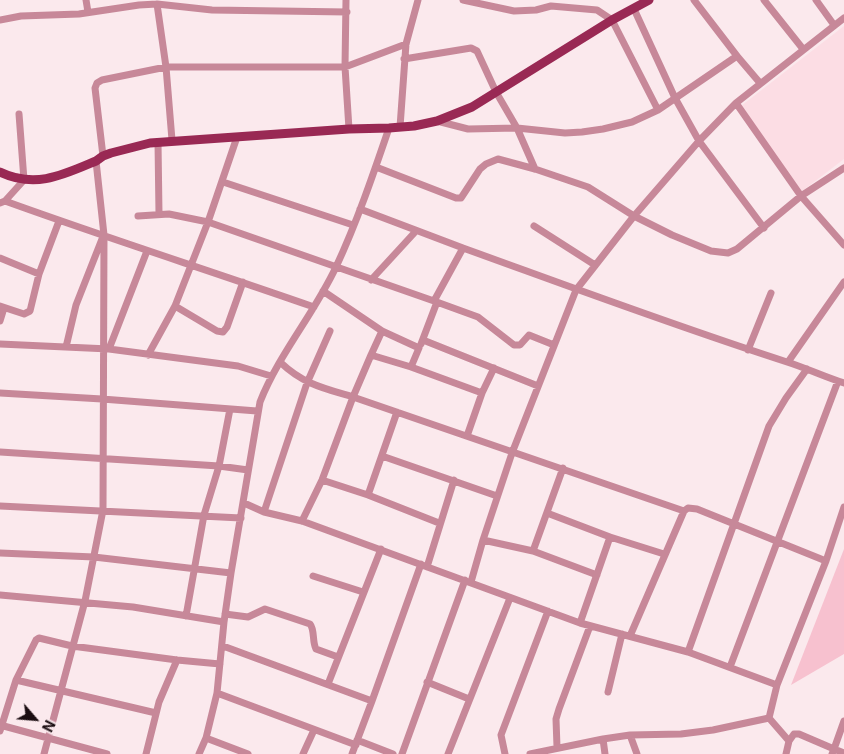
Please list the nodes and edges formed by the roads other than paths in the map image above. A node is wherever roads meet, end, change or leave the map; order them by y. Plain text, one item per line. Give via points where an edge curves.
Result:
1 (86, 0) edge
2 (346, 0) edge
3 (418, 0) edge
4 (463, 0) edge
5 (560, 0) edge
6 (649, 0) edge
7 (694, 0) edge
8 (764, 0) edge
9 (816, 0) edge
10 (156, 4) junction
11 (551, 6) junction
12 (634, 9) junction
13 (88, 12) junction
14 (347, 12) junction
15 (844, 18) edge
16 (0, 20) edge
17 (612, 20) junction
18 (834, 25) junction
19 (406, 44) junction
20 (802, 49) junction
21 (737, 56) junction
22 (404, 59) junction
23 (166, 67) junction
24 (345, 67) junction
25 (760, 83) junction
26 (496, 92) junction
27 (675, 98) junction
28 (736, 103) junction
29 (658, 110) junction
30 (19, 114) dead end
31 (437, 121) junction
32 (400, 127) junction
33 (390, 128) junction
34 (517, 128) junction
35 (349, 129) junction
36 (238, 136) junction
37 (172, 140) junction
38 (699, 141) junction
39 (158, 142) junction
40 (100, 158) junction
41 (376, 167) junction
42 (844, 168) edge
43 (535, 169) junction
44 (0, 172) edge
45 (24, 180) junction
46 (223, 182) junction
47 (801, 196) junction
48 (2, 202) edge
49 (360, 209) junction
50 (159, 214) junction
51 (138, 216) dead end
52 (634, 216) junction
53 (59, 221) junction
54 (208, 222) junction
55 (353, 225) junction
56 (534, 226) dead end
57 (764, 228) junction
58 (416, 231) junction
59 (104, 235) junction
60 (844, 245) edge
61 (463, 248) junction
62 (147, 251) junction
63 (0, 258) edge
64 (595, 265) junction
65 (190, 266) junction
66 (336, 267) junction
67 (40, 274) junction
68 (371, 280) junction
69 (243, 282) junction
70 (844, 282) edge
71 (576, 290) junction
72 (323, 291) junction
73 (771, 294) dead end
74 (436, 302) junction
75 (175, 306) junction
76 (2, 307) edge
77 (314, 307) junction
78 (0, 321) edge
79 (330, 331) dead end
80 (382, 331) junction
81 (422, 340) junction
82 (0, 344) edge
83 (554, 345) junction
84 (66, 347) junction
85 (419, 348) junction
86 (106, 349) junction
87 (748, 350) junction
88 (148, 355) junction
89 (371, 355) junction
90 (280, 362) junction
91 (788, 362) junction
92 (411, 368) junction
93 (494, 368) junction
94 (807, 369) junction
95 (272, 376) junction
96 (841, 382) edge
97 (307, 383) junction
98 (538, 386) junction
99 (0, 393) edge
100 (482, 393) junction
101 (353, 397) junction
102 (102, 399) junction
103 (230, 409) junction
104 (257, 412) junction
105 (397, 412) junction
106 (467, 436) junction
107 (0, 452) edge
108 (512, 452) junction
109 (382, 456) junction
110 (102, 458) junction
111 (219, 466) junction
112 (563, 468) junction
113 (248, 470) junction
114 (322, 480) junction
115 (454, 480) junction
116 (368, 495) junction
117 (497, 496) junction
118 (244, 503) junction
119 (0, 506) edge
120 (844, 507) edge
121 (103, 510) junction
122 (684, 511) junction
123 (264, 512) junction
124 (547, 513) junction
125 (204, 515) junction
126 (241, 518) junction
127 (302, 521) junction
128 (439, 523) junction
129 (735, 524) junction
130 (610, 537) junction
131 (483, 540) junction
132 (777, 540) junction
133 (380, 549) junction
134 (534, 551) junction
135 (0, 553) edge
136 (664, 554) junction
137 (94, 557) junction
138 (826, 561) junction
139 (424, 565) junction
140 (193, 568) junction
141 (231, 573) junction
142 (597, 575) junction
143 (313, 576) dead end
144 (468, 581) junction
145 (363, 592) junction
146 (0, 595) edge
147 (510, 598) junction
148 (85, 602) junction
149 (548, 611) junction
150 (225, 614) junction
151 (186, 616) junction
152 (224, 622) junction
153 (580, 623) junction
154 (590, 626) junction
155 (622, 634) junction
156 (630, 636) junction
157 (72, 646) junction
158 (223, 646) junction
159 (688, 652) junction
160 (338, 657) junction
161 (177, 660) junction
162 (220, 664) junction
163 (730, 667) junction
164 (16, 680) junction
165 (427, 682) junction
166 (328, 684) junction
167 (778, 685) junction
168 (61, 691) junction
169 (608, 692) dead end
170 (217, 693) junction
171 (469, 699) junction
172 (372, 701) junction
173 (156, 713) junction
174 (769, 718) junction
175 (844, 721) edge
176 (1, 728) edge
177 (314, 730) junction
178 (630, 735) junction
179 (48, 738) junction
180 (206, 738) junction
181 (603, 739) junction
182 (790, 741) junction
183 (356, 742) junction
184 (557, 748) junction
185 (833, 751) edge
186 (541, 753) edge
187 (844, 753) edge
188 (44, 754) edge
189 (107, 754) edge
190 (146, 754) edge
191 (199, 754) edge
192 (248, 754) edge
193 (304, 754) edge
194 (352, 754) edge
195 (393, 754) edge
196 (402, 754) edge
197 (448, 754) edge
198 (505, 754) edge
199 (530, 754) edge
200 (604, 754) edge
201 (637, 754) edge
202 (786, 754) edge

1 - 13 street
2 - 14 street
3 - 19 street
4 - 11 street via 514,11
5 - 11 street
6 - 12 main road
7 - 21 street
8 - 20 street
9 - 18 street
10 - 13 street
10 - 14 street via 212,10
10 - 23 street
11 - 17 street via 597,10
12 - 17 main road
12 - 27 street
13 - 16 street
14 - 24 street
15 - 18 street
17 - 26 main road
17 - 29 street
18 - 20 street
19 - 22 street
19 - 24 street
20 - 25 street
21 - 25 street
21 - 27 street
22 - 26 street via 474,48
22 - 32 street
23 - 24 street
23 - 37 street
23 - 40 street via 97,83
24 - 35 street
25 - 28 street
26 - 31 main road via 472,107
26 - 34 street
27 - 29 street
27 - 38 street
28 - 38 street
28 - 47 street
29 - 34 street via 632,122 589,131 565,133
30 - 45 street
31 - 32 main road
31 - 34 street via 468,129
32 - 33 main road
33 - 35 main road
33 - 41 street
34 - 43 street
35 - 36 main road
36 - 37 main road
36 - 46 street
37 - 39 main road
38 - 52 street
38 - 57 street
39 - 40 main road via 130,147
39 - 50 street
40 - 45 main road via 53,178
40 - 59 street
41 - 43 street via 456,198 464,195 480,169 492,161 498,159
41 - 49 street
42 - 47 street
43 - 52 street via 588,187
44 - 45 main road
45 - 48 street
46 - 54 street
46 - 55 street
47 - 57 street
47 - 60 street
48 - 53 street
49 - 55 street
49 - 58 street
50 - 51 street
50 - 54 street
52 - 57 street via 677,238 719,253 738,250
52 - 64 street
53 - 59 street
53 - 67 street
54 - 65 street
54 - 66 street
55 - 66 street
56 - 64 street
58 - 61 street
58 - 68 street
59 - 62 street
59 - 84 street via 76,305
59 - 86 street
61 - 71 street
61 - 74 street
62 - 65 street
62 - 86 street
63 - 67 street
64 - 71 street
65 - 69 street
65 - 75 street
66 - 68 street
66 - 72 street
67 - 76 street via 28,313
68 - 74 street
69 - 75 street via 222,332
69 - 77 street
70 - 91 street
71 - 83 street
71 - 87 street
72 - 77 street
72 - 80 street
73 - 87 street
74 - 81 street
74 - 83 street via 478,317 514,345 520,345 529,335
75 - 88 street
76 - 78 street
77 - 90 street
79 - 97 street
80 - 85 street
80 - 89 street
81 - 85 street
81 - 93 street
82 - 84 street
83 - 98 street
84 - 86 street
85 - 92 street
86 - 88 street
86 - 102 street
87 - 91 street
88 - 95 street via 238,366
89 - 92 street
89 - 101 street
90 - 95 street
90 - 97 street
91 - 94 street
92 - 100 street
93 - 98 street
93 - 100 street
94 - 96 street
94 - 129 street via 769,426
95 - 104 street
96 - 132 street
97 - 101 street
97 - 123 street
98 - 108 street
99 - 102 street
100 - 106 street
101 - 105 street
101 - 114 street
102 - 103 street
102 - 110 street
103 - 104 street
103 - 111 street
104 - 113 street
105 - 106 street
105 - 109 street
106 - 108 street
107 - 110 street
108 - 112 street
108 - 117 street
109 - 115 street
109 - 116 street
110 - 111 street
110 - 121 street
111 - 113 street
111 - 125 street
112 - 122 street
112 - 124 street
113 - 118 street
114 - 116 street
114 - 127 street
115 - 117 street
115 - 128 street
116 - 128 street
117 - 131 street
118 - 123 street
118 - 126 street
119 - 121 street
120 - 138 street
121 - 125 street
121 - 137 street
122 - 129 street via 697,509
122 - 136 street
123 - 127 street
124 - 130 street
124 - 134 street
125 - 126 street
125 - 140 street
126 - 141 street
127 - 133 street
128 - 139 street
129 - 132 street
129 - 159 street
130 - 136 street
130 - 142 street
131 - 134 street
131 - 144 street
132 - 138 street
132 - 163 street
133 - 139 street
133 - 145 street
134 - 142 street
135 - 137 street
136 - 156 street
137 - 140 street
137 - 148 street
138 - 167 street
139 - 144 street
139 - 172 street
140 - 141 street
140 - 151 street
141 - 150 street
142 - 153 street
143 - 145 street
144 - 147 street
144 - 165 street
145 - 160 street
146 - 148 street
147 - 149 street
147 - 171 street
148 - 151 street
148 - 157 street
149 - 153 street
149 - 198 street via 501,735
150 - 152 street
150 - 160 street via 248,617 265,609 310,624 316,649
151 - 152 street
152 - 158 street
153 - 154 street
154 - 155 street
154 - 184 street via 556,719
155 - 156 street
155 - 169 street
156 - 159 street
157 - 161 street
157 - 164 street via 36,640
157 - 168 street
158 - 162 street
158 - 166 street
159 - 163 street
160 - 166 street
161 - 162 street
161 - 173 street
162 - 170 street
163 - 167 street
164 - 168 street
164 - 176 street
165 - 171 street
165 - 196 street
166 - 172 street
167 - 174 street
168 - 173 street
168 - 179 street
170 - 177 street
170 - 180 street
171 - 197 street
172 - 183 street
173 - 190 street
174 - 178 street via 682,734
174 - 182 street
175 - 185 street
176 - 179 street
177 - 183 street
177 - 193 street
178 - 181 street
178 - 201 street
179 - 188 street
179 - 189 street
180 - 191 street
180 - 192 street
181 - 184 street
181 - 200 street
182 - 185 street via 794,734 799,734
182 - 202 street
183 - 194 street
183 - 195 street
184 - 186 street
185 - 187 street
186 - 199 street

